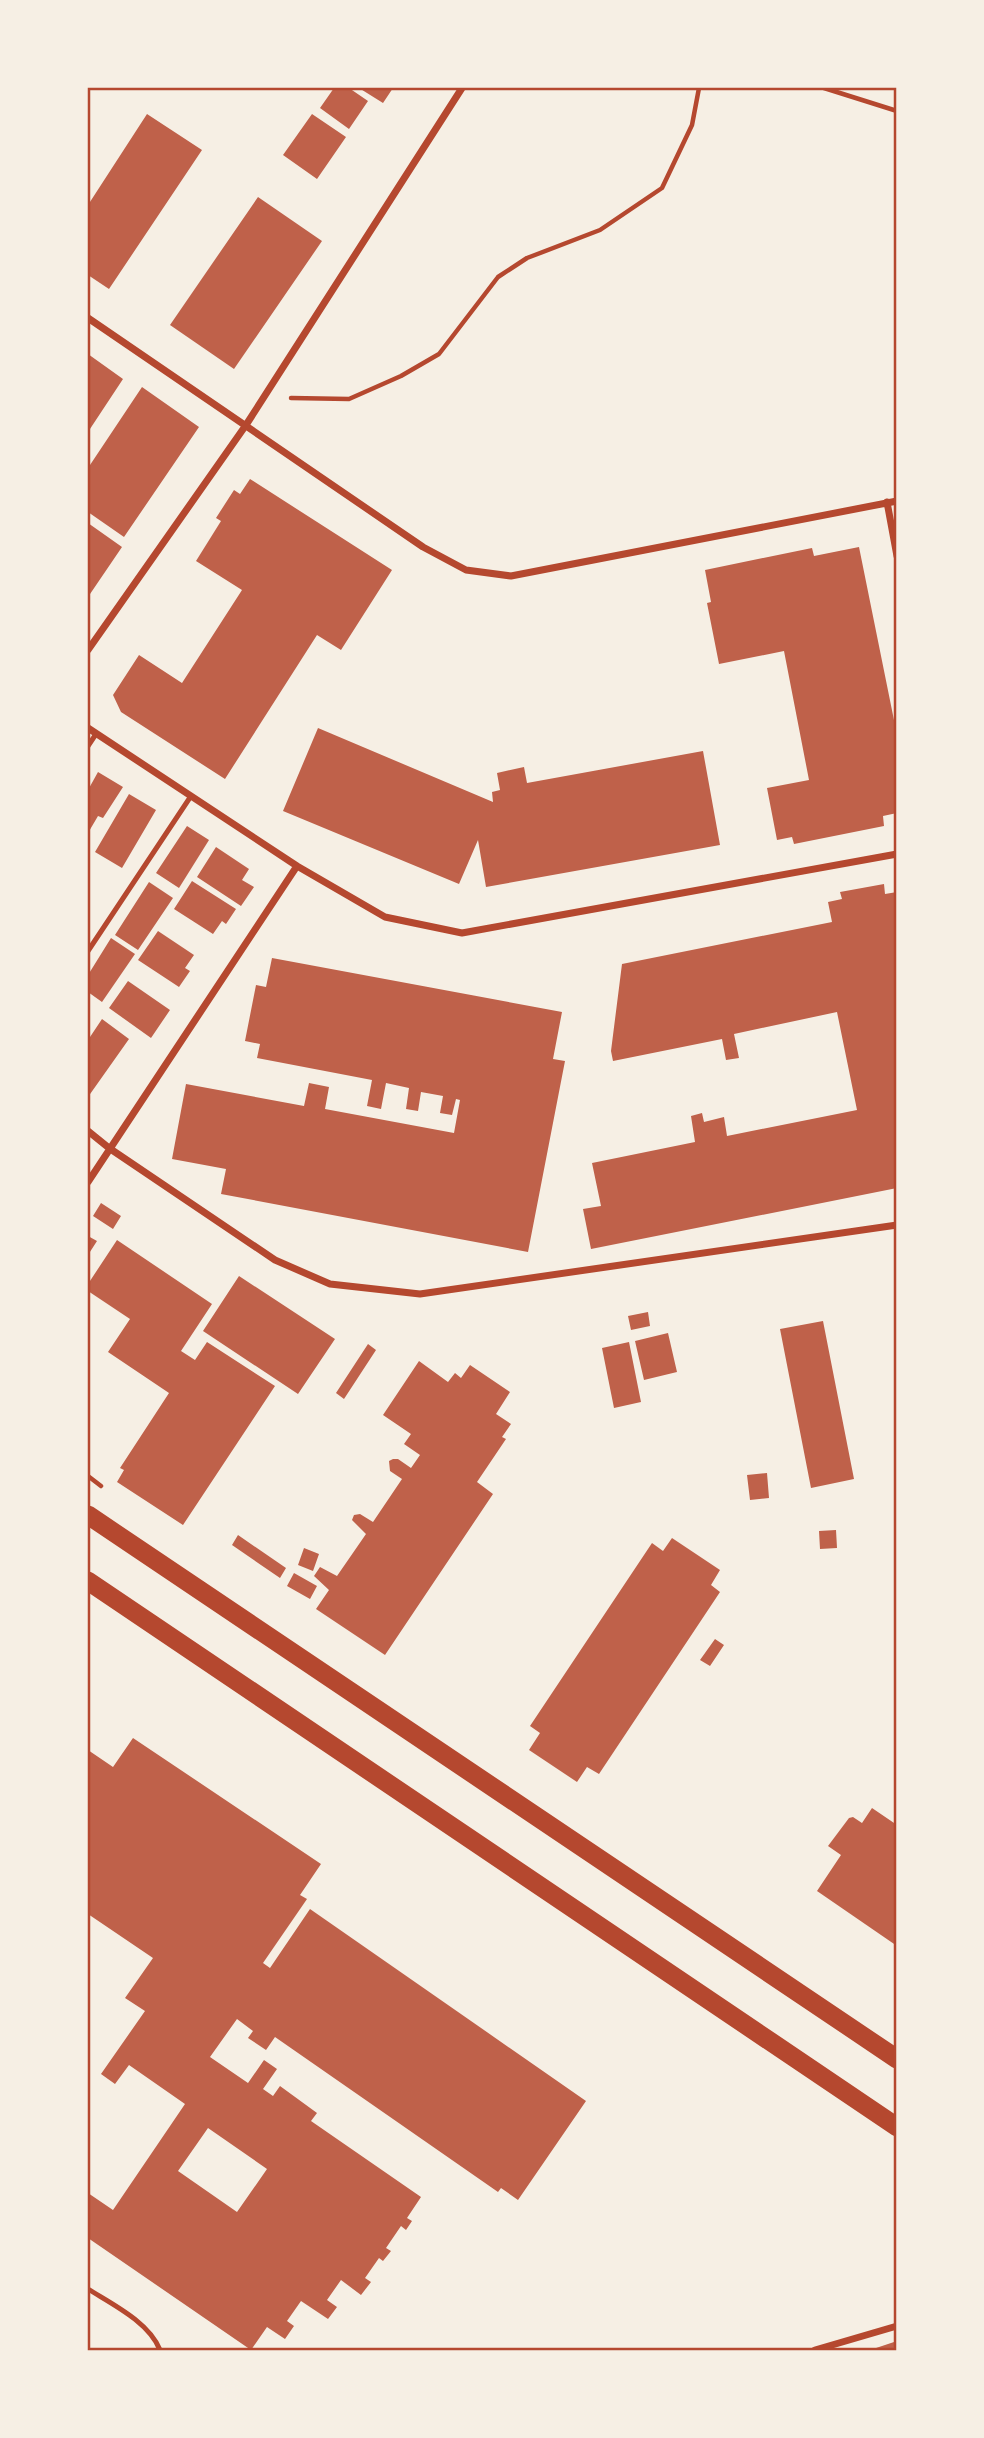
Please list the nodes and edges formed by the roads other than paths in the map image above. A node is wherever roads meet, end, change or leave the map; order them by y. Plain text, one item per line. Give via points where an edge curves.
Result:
1 (462, 88) edge
2 (88, 318) edge
3 (246, 425) junction
4 (897, 501) edge
5 (887, 502) junction
6 (897, 556) edge
7 (88, 650) edge
8 (88, 728) edge
9 (96, 734) junction
10 (88, 746) edge
11 (191, 796) junction
12 (897, 854) edge
13 (297, 866) junction
14 (88, 951) edge
15 (88, 1131) edge
16 (110, 1148) junction
17 (88, 1182) edge
18 (897, 1225) edge
19 (88, 1515) edge
20 (88, 1581) edge
21 (897, 2059) edge
22 (897, 2127) edge
23 (88, 2288) edge
24 (897, 2326) edge
25 (160, 2350) edge
26 (815, 2350) edge

1 - 3 street
2 - 3 street
3 - 5 street via 423,547 466,570 511,576
3 - 7 street
4 - 5 street
5 - 6 street
8 - 9 street
9 - 10 lane
9 - 11 street
11 - 13 street
11 - 14 lane
12 - 13 street via 462,933 385,917
13 - 16 street
15 - 16 street
16 - 17 street
16 - 18 street via 275,1260 330,1284 420,1294
19 - 21 highway
20 - 22 highway
23 - 25 lane via 146,2330
24 - 26 street

